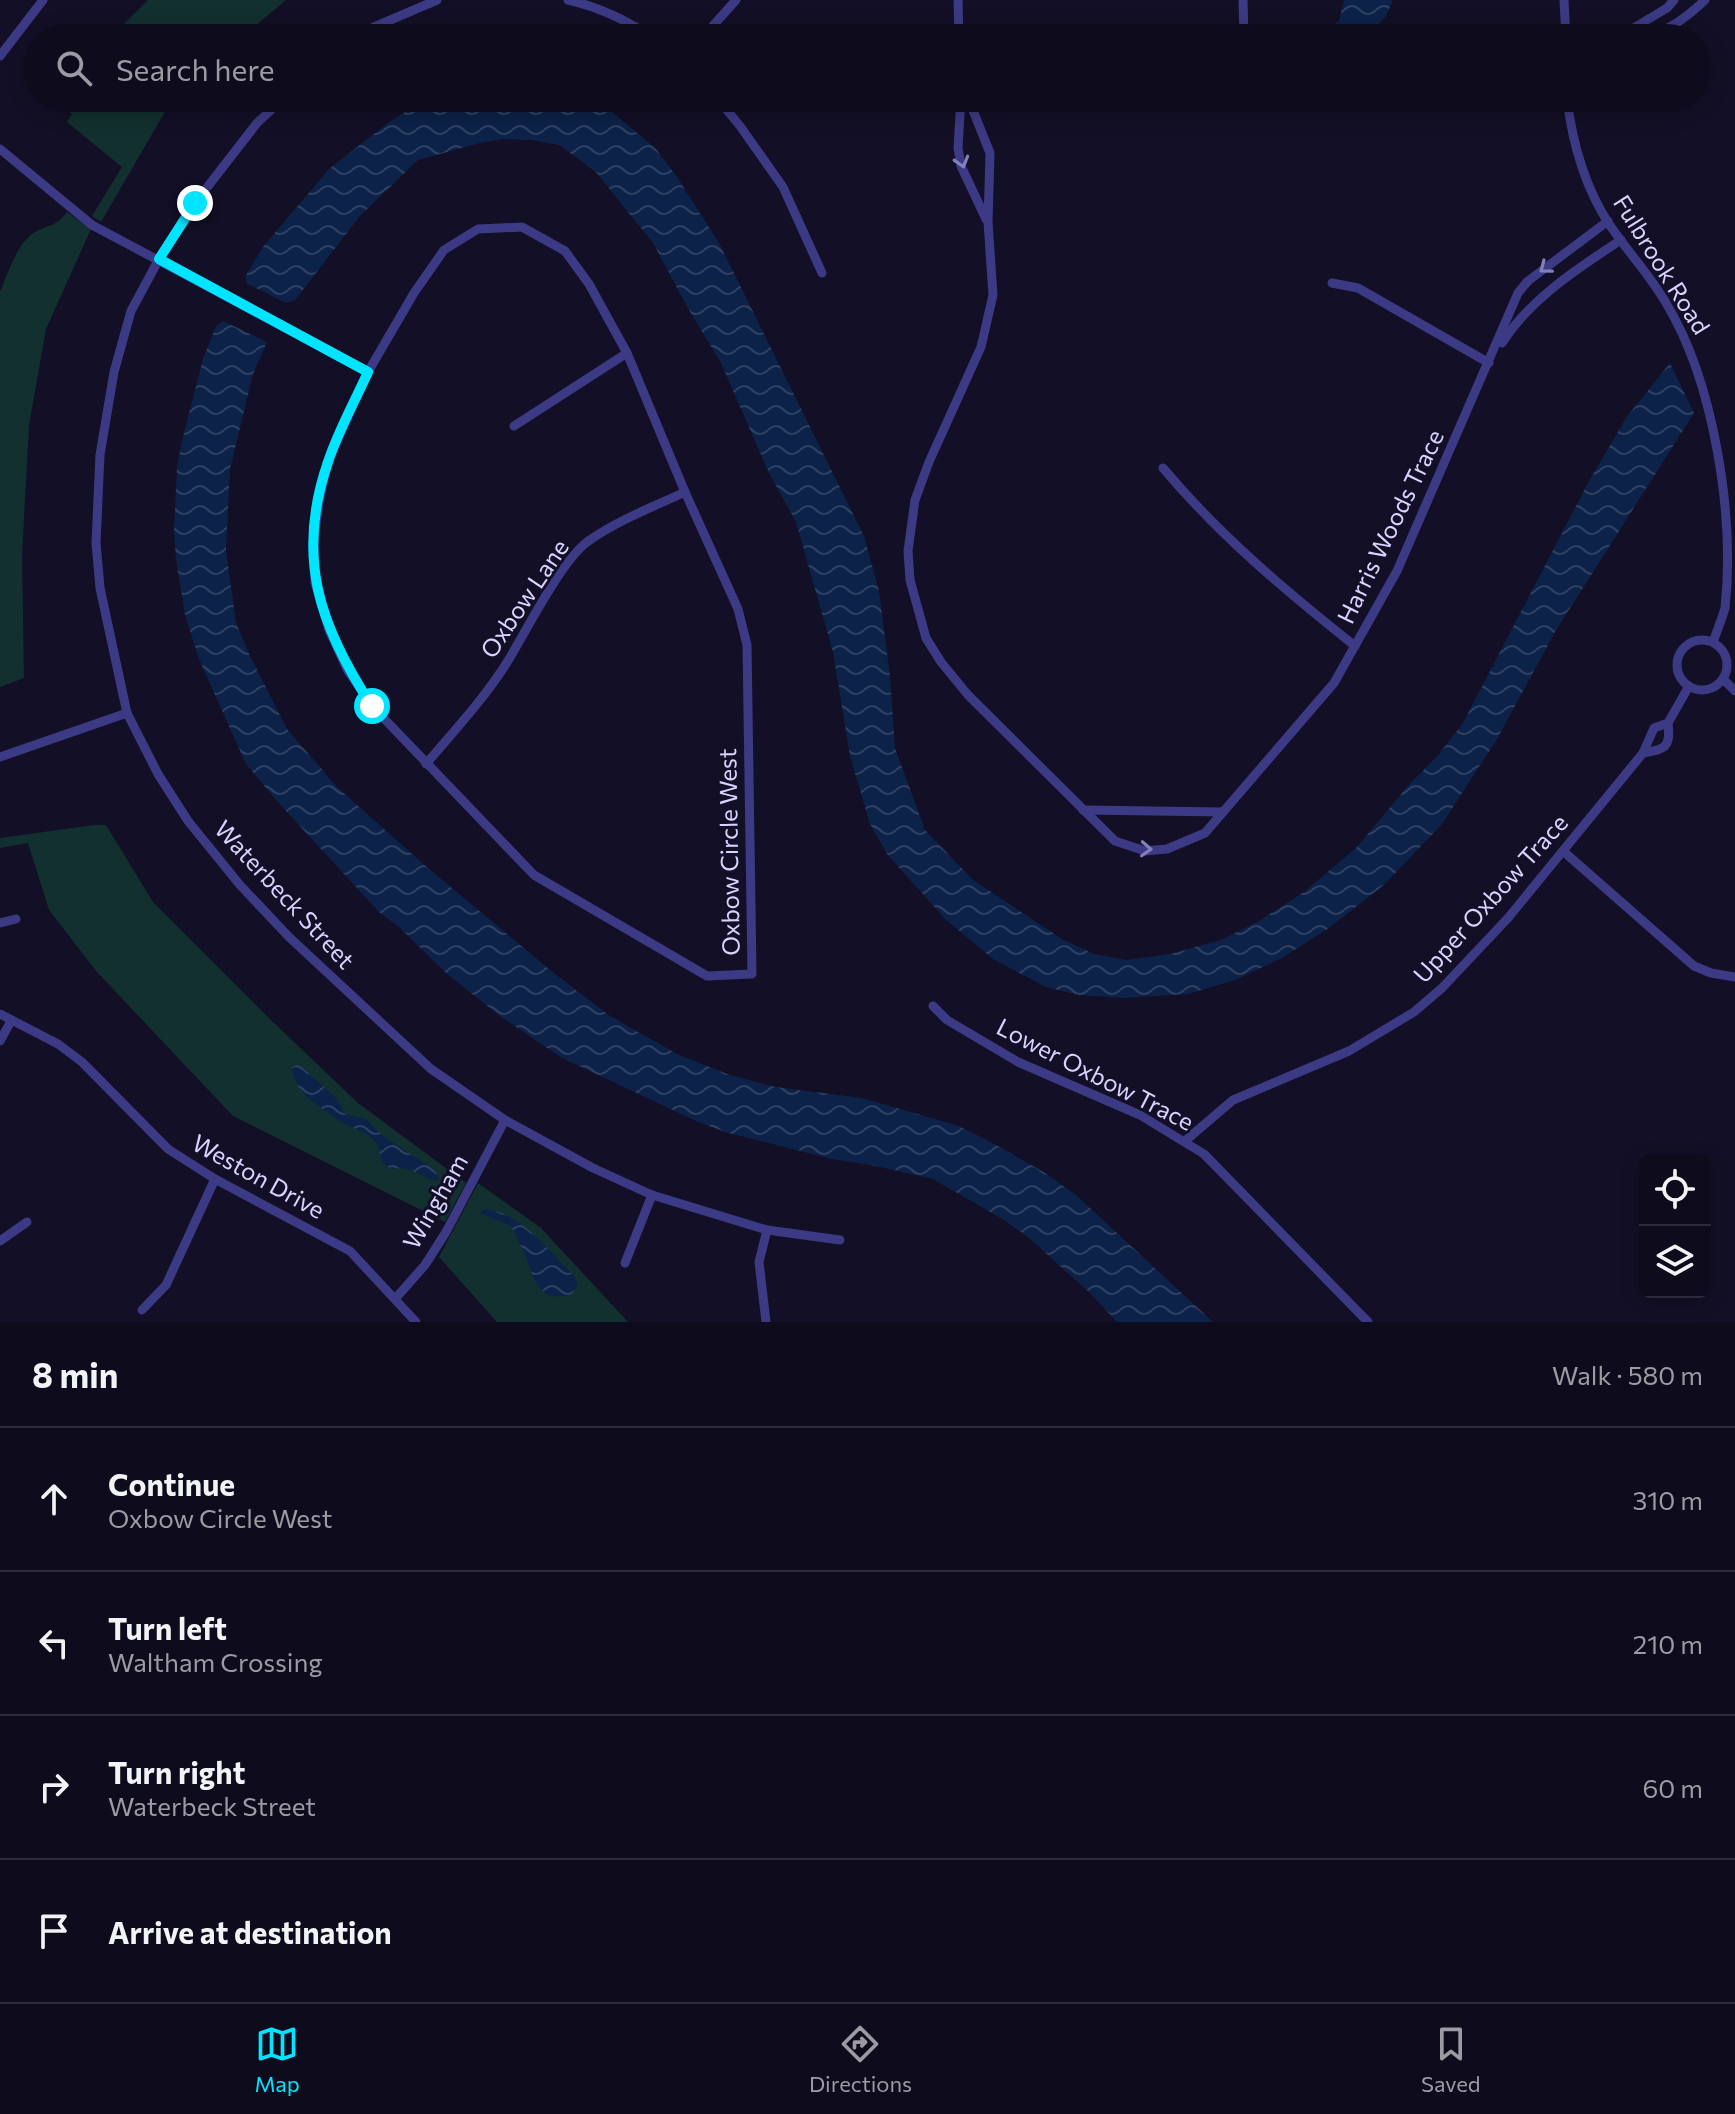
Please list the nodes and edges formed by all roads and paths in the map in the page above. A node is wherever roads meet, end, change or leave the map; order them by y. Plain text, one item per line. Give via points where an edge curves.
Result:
1 (43, 0) edge
2 (437, 0) edge
3 (568, 0) edge
4 (736, 0) edge
5 (958, 0) edge
6 (1243, 0) edge
7 (1564, 0) edge
8 (1674, 0) edge
9 (1705, 0) edge
10 (25, 24) edge
11 (381, 24) edge
12 (630, 24) edge
13 (715, 24) edge
14 (959, 24) edge
15 (1244, 24) edge
16 (1565, 24) edge
17 (1640, 24) edge
18 (1677, 24) edge
19 (24, 25) edge
20 (0, 56) edge
21 (269, 112) edge
22 (728, 112) edge
23 (960, 112) edge
24 (974, 112) edge
25 (1570, 112) edge
26 (0, 149) edge
27 (1608, 221) junction
28 (988, 222) junction
29 (1621, 240) junction
30 (159, 259) junction
31 (822, 273) dead end
32 (1332, 283) dead end
33 (627, 353) junction
34 (1489, 363) junction
35 (368, 372) junction
36 (514, 426) dead end
37 (1163, 468) dead end
38 (685, 492) junction
39 (1731, 497) edge
40 (1713, 642) junction
41 (1355, 646) junction
42 (1723, 679) junction
43 (1689, 686) junction
44 (1735, 691) edge
45 (127, 713) junction
46 (1668, 723) junction
47 (1643, 753) junction
48 (0, 757) edge
49 (426, 764) junction
50 (1083, 810) junction
51 (1223, 812) junction
52 (1563, 851) junction
53 (16, 919) dead end
54 (0, 923) edge
55 (1735, 977) edge
56 (933, 1006) dead end
57 (0, 1014) edge
58 (11, 1021) junction
59 (0, 1041) edge
60 (505, 1120) junction
61 (1185, 1141) junction
62 (215, 1179) junction
63 (652, 1195) junction
64 (27, 1222) dead end
65 (767, 1230) junction
66 (840, 1240) dead end
67 (0, 1241) edge
68 (625, 1263) dead end
69 (395, 1299) junction
70 (142, 1310) dead end
71 (416, 1322) edge
72 (766, 1322) edge
73 (1368, 1322) edge

1 - 10 street
2 - 11 street
3 - 12 street
4 - 13 street
5 - 14 street
6 - 15 street
7 - 16 street
8 - 17 street
9 - 18 street
19 - 20 street
21 - 30 street, Waterbeck Street via 203,191
22 - 31 street via 783,187
23 -> 28 street, Harris Woods Trace via 961,166
24 - 28 street, Harris Woods Trace via 990,153
25 - 27 street, Fulbrook Road via 1577,152
26 - 30 street via 92,225
27 - 29 street, Fulbrook Road
27 -> 34 street, Harris Woods Trace via 1528,281
28 - 50 street, Harris Woods Trace via 993,273 988,318 981,347 915,500 910,580 926,638 941,662
29 - 34 street, Harris Woods Trace via 1532,306
29 - 39 street, Fulbrook Road via 1688,341
30 - 35 street
30 - 45 street, Waterbeck Street via 131,311 100,455 100,588
32 - 34 street via 1358,288
33 - 35 street, Oxbow Circle West via 565,251 522,227 478,229 444,250
33 - 36 street
33 - 38 street, Oxbow Circle West
34 - 41 street, Harris Woods Trace via 1397,571
35 - 49 street, Oxbow Circle West via 327,463 314,536 315,583 348,671 372,706
37 - 41 street via 1246,557
38 - 49 street, Oxbow Lane via 586,543 565,567 504,667
38 - 49 street, Oxbow Circle West via 738,609 747,645 752,974 707,976 534,875
39 - 40 street, Fulbrook Road via 1725,608
40 - 42 street via 1727,660
40 - 43 street via 1695,640 1679,654 1678,674
41 - 51 street, Harris Woods Trace via 1334,683
42 - 43 street via 1705,690
42 - 44 street
43 - 46 street, Upper Oxbow Trace
45 - 48 street
45 - 60 street, Waterbeck Street via 188,821 259,906 431,1069
46 - 47 street, Upper Oxbow Trace via 1654,728
46 - 47 street, Upper Oxbow Trace via 1667,744
47 - 52 street, Upper Oxbow Trace
50 - 51 street
50 -> 51 street, Harris Woods Trace via 1115,841 1145,851 1186,843 1205,833
52 - 55 street via 1694,966
52 - 61 street, Upper Oxbow Trace via 1508,918 1414,1012 1349,1051 1233,1100
53 - 54 street
56 - 61 street, Lower Oxbow Trace via 1018,1062 1140,1115
57 - 58 street, Weston Drive
58 - 59 street
58 - 62 street, Weston Drive via 82,1062 168,1149
60 - 63 street, Waterbeck Street
60 - 69 street, Wingham via 446,1232
61 - 73 street, Lower Oxbow Trace via 1229,1177
62 - 69 street, Weston Drive via 350,1251
62 - 70 street via 166,1285
63 - 65 street, Waterbeck Street
63 - 68 street
64 - 67 street
65 - 66 street, Waterbeck Street
65 - 72 street via 759,1262
69 - 71 street, Weston Drive

